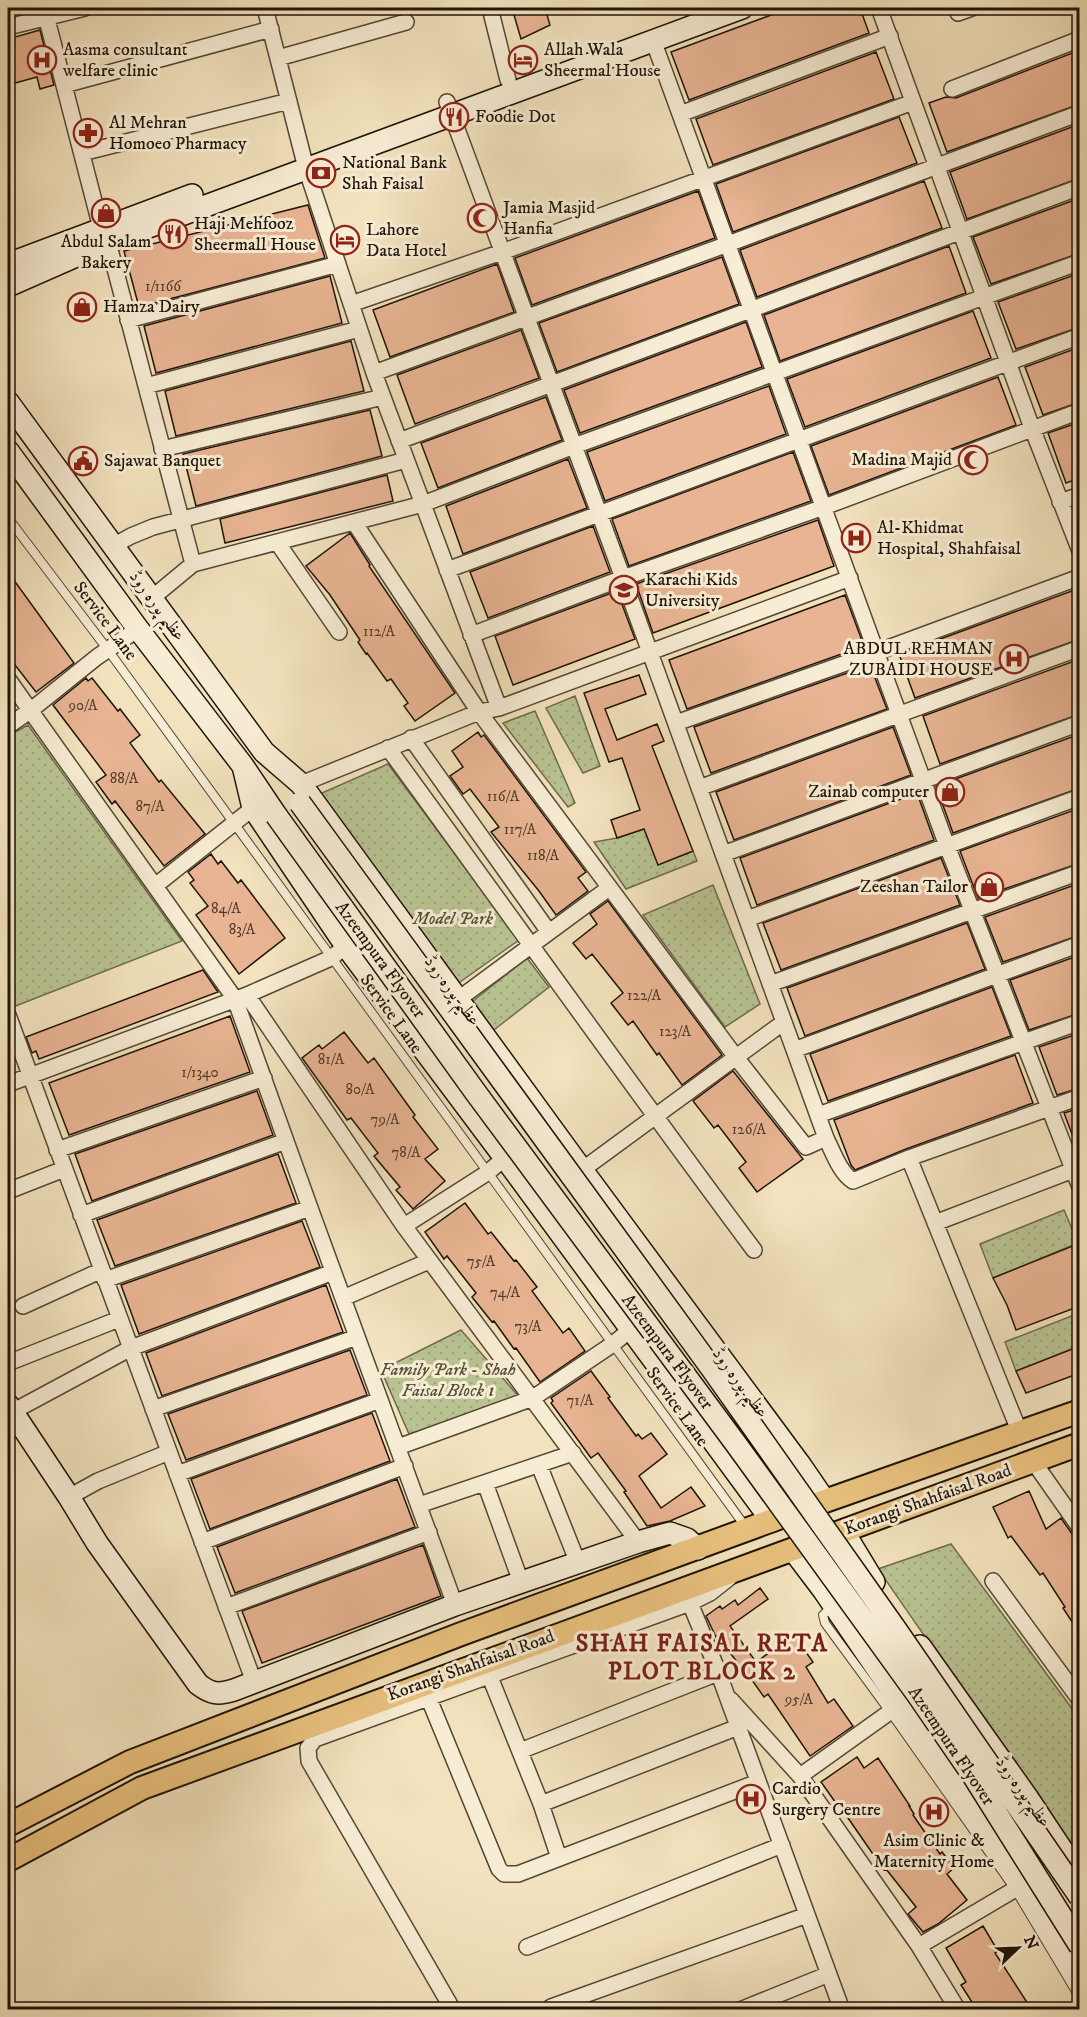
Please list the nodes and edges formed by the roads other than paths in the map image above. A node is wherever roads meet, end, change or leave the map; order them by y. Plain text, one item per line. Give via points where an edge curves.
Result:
1 (85, 8) edge
2 (266, 8) edge
3 (490, 8) edge
4 (711, 8) edge
5 (742, 8) edge
6 (879, 8) edge
7 (45, 13) edge
8 (406, 22) dead end
9 (8, 27) edge
10 (271, 30) junction
11 (890, 36) junction
12 (1080, 39) edge
13 (653, 40) junction
14 (278, 58) junction
15 (508, 80) junction
16 (64, 85) junction
17 (952, 89) dead end
18 (289, 101) junction
19 (913, 102) junction
20 (449, 109) junction
21 (1080, 113) edge
22 (680, 114) junction
23 (82, 153) junction
24 (304, 161) junction
25 (937, 166) junction
26 (704, 178) junction
27 (1080, 187) edge
28 (960, 231) junction
29 (105, 235) junction
30 (728, 244) junction
31 (502, 252) junction
32 (1080, 262) edge
33 (8, 264) edge
34 (338, 264) junction
35 (8, 286) edge
36 (984, 296) junction
37 (351, 304) junction
38 (752, 309) junction
39 (526, 316) junction
40 (128, 320) junction
41 (359, 329) junction
42 (1080, 336) edge
43 (1008, 363) junction
44 (374, 373) junction
45 (775, 373) junction
46 (551, 384) junction
47 (146, 386) junction
48 (382, 396) junction
49 (8, 402) edge
50 (1080, 411) edge
51 (1032, 428) junction
52 (800, 440) junction
53 (399, 441) junction
54 (574, 446) junction
55 (162, 449) junction
56 (9, 458) edge
57 (406, 460) junction
58 (1080, 495) edge
59 (1060, 502) junction
60 (423, 504) junction
61 (824, 507) junction
62 (599, 514) junction
63 (8, 518) edge
64 (182, 520) junction
65 (354, 522) junction
66 (277, 542) junction
67 (113, 546) junction
68 (1080, 551) edge
69 (193, 564) junction
70 (447, 570) junction
71 (1080, 577) edge
72 (623, 578) junction
73 (850, 578) junction
74 (152, 598) junction
75 (138, 629) junction
76 (339, 632) dead end
77 (471, 635) junction
78 (1080, 648) edge
79 (108, 650) junction
80 (650, 652) junction
81 (877, 652) junction
82 (8, 679) edge
83 (499, 708) junction
84 (32, 710) junction
85 (479, 712) junction
86 (900, 715) junction
87 (676, 723) junction
88 (1080, 723) edge
89 (8, 726) edge
90 (411, 738) junction
91 (388, 748) junction
92 (264, 752) joint
93 (243, 766) junction
94 (924, 782) junction
95 (699, 788) junction
96 (300, 793) junction
97 (1080, 797) edge
98 (253, 808) junction
99 (232, 822) junction
100 (947, 846) junction
101 (723, 854) junction
102 (1080, 872) edge
103 (155, 885) junction
104 (609, 888) junction
105 (973, 912) junction
106 (747, 919) junction
107 (549, 932) junction
108 (1080, 944) edge
109 (532, 945) junction
110 (339, 952) junction
111 (997, 976) junction
112 (770, 984) junction
113 (464, 995) dead end
114 (241, 997) junction
115 (784, 1022) junction
116 (1080, 1022) edge
117 (9, 1023) edge
118 (1023, 1043) junction
119 (794, 1050) junction
120 (735, 1056) junction
121 (30, 1076) junction
122 (264, 1078) junction
123 (8, 1084) edge
124 (1080, 1097) edge
125 (1049, 1108) junction
126 (818, 1115) junction
127 (655, 1117) junction
128 (826, 1138) junction
129 (286, 1141) junction
130 (57, 1150) junction
131 (505, 1158) junction
132 (909, 1158) junction
133 (64, 1169) junction
134 (582, 1170) junction
135 (487, 1173) junction
136 (1077, 1180) edge
137 (8, 1191) edge
138 (310, 1208) junction
139 (81, 1215) junction
140 (935, 1223) junction
141 (404, 1226) junction
142 (754, 1250) dead end
143 (429, 1261) junction
144 (333, 1272) junction
145 (104, 1275) junction
146 (343, 1298) junction
147 (23, 1306) dead end
148 (119, 1319) junction
149 (630, 1330) junction
150 (357, 1337) junction
151 (614, 1344) junction
152 (131, 1348) junction
153 (8, 1363) edge
154 (532, 1398) junction
155 (380, 1400) junction
156 (10, 1408) edge
157 (153, 1409) junction
158 (1080, 1411) edge
159 (1020, 1433) junction
160 (1080, 1444) edge
161 (398, 1447) junction
162 (169, 1452) junction
163 (573, 1453) junction
164 (1033, 1461) junction
165 (539, 1465) junction
166 (405, 1466) junction
167 (801, 1466) junction
168 (177, 1474) junction
169 (485, 1483) junction
170 (69, 1497) junction
171 (825, 1501) junction
172 (759, 1503) junction
173 (419, 1505) junction
174 (772, 1521) junction
175 (1080, 1528) edge
176 (747, 1530) junction
177 (843, 1531) junction
178 (429, 1532) junction
179 (202, 1542) junction
180 (638, 1542) junction
181 (698, 1549) junction
182 (793, 1550) junction
183 (578, 1563) junction
184 (866, 1570) junction
185 (993, 1581) dead end
186 (521, 1582) junction
187 (687, 1595) junction
188 (828, 1598) junction
189 (456, 1605) junction
190 (226, 1607) junction
191 (718, 1673) junction
192 (490, 1677) junction
193 (254, 1682) junction
194 (725, 1693) junction
195 (1078, 1695) edge
196 (429, 1699) junction
197 (896, 1708) junction
198 (738, 1727) junction
199 (520, 1751) junction
200 (800, 1776) junction
201 (758, 1782) junction
202 (541, 1804) junction
203 (8, 1825) edge
204 (782, 1845) junction
205 (560, 1858) junction
206 (8, 1860) edge
207 (1080, 1877) edge
208 (1020, 1887) junction
209 (1080, 1897) edge
210 (807, 1915) junction
211 (920, 1946) junction
212 (1080, 1946) edge
213 (526, 1947) dead end
214 (829, 1974) junction
215 (1080, 1974) edge
216 (1080, 1998) edge
217 (551, 2007) dead end
218 (453, 2010) edge
219 (740, 2010) edge
220 (842, 2010) edge
221 (958, 2010) edge

1 - 7 street
2 - 10 street
3 - 15 street
4 - 15 main road
5 - 13 main road
6 - 11 street
7 - 9 street
7 - 16 street
8 - 14 street
10 - 14 street
10 - 16 street
11 - 19 street
11 - 22 street
12 - 17 street
13 - 20 main road
13 - 22 street
14 - 18 street
15 - 20 main road
16 - 23 street
18 - 23 street
18 - 24 street
19 - 25 street
19 - 26 street
20 - 24 main road
20 - 31 street
21 - 25 street
22 - 26 street
23 - 29 street
24 - 29 main road
24 - 34 street
25 - 28 street
25 - 30 street
26 - 30 street
26 - 31 street
27 - 28 street
28 - 36 street
28 - 38 street
29 - 33 main road
29 - 35 main road
29 - 40 street
30 - 38 street
30 - 39 street
31 - 37 street
31 - 39 street
32 - 36 street
34 - 37 street
34 - 40 street
36 - 43 street
36 - 45 street
37 - 41 street
38 - 45 street
38 - 46 street
39 - 44 street
39 - 46 street
40 - 47 street
41 - 44 street
41 - 47 street
42 - 43 street
43 - 51 street
43 - 52 street
44 - 48 street
45 - 52 street
45 - 54 street
46 - 53 street
46 - 54 street
47 - 55 street
48 - 53 street
48 - 55 street
49 - 67 main road, عظیم پورہ روڈ
50 - 51 street
51 - 59 street
51 - 61 street
52 - 61 street
52 - 62 street
53 - 57 street
54 - 60 street
54 - 62 street
55 - 64 street
56 - 75 main road, عظیم پورہ روڈ
57 - 60 street
57 - 64 street
58 - 59 street
59 - 68 street
60 - 65 street
60 - 70 street
61 - 72 street
61 - 73 street
62 - 70 street
62 - 72 street
63 - 79 lane, Service Lane
64 - 67 street via 153,527
64 - 69 street
65 - 66 street
65 - 85 street
66 - 69 street
66 - 76 street
67 - 74 main road, عظیم پورہ روڈ
69 - 74 street
70 - 77 street
71 - 81 street
72 - 77 street
72 - 80 street
73 - 80 street
73 - 81 street
74 - 92 main road, عظیم پورہ روڈ
75 - 79 street
75 - 93 main road, عظیم پورہ روڈ
77 - 83 street
78 - 86 street
79 - 84 street
79 - 99 lane, Service Lane
80 - 83 street
80 - 87 street
81 - 86 street
81 - 87 street
82 - 84 street
83 - 85 street
84 - 89 street
84 - 103 street
85 - 90 street
85 - 104 street
86 - 94 street
86 - 95 street
87 - 95 street
88 - 94 street
90 - 91 street
90 - 107 street
91 - 96 street
91 - 109 street
92 - 96 main road, Azeempura Flyover
93 - 98 main road, عظیم پورہ روڈ
93 - 212 main road, Azeempura Flyover, bridge via 476,1093 917,1694
94 - 100 street
94 - 101 street
95 - 101 street
96 - 134 main road, عظیم پورہ روڈ
96 - 209 main road, Azeempura Flyover, bridge via 712,1369
97 - 100 street
98 - 99 street
98 - 110 main road, عظیم پورہ روڈ
99 - 103 street
99 - 110 lane, Service Lane
100 - 105 street
100 - 106 street
101 - 106 street
102 - 105 street
103 - 114 street
104 - 107 street
104 - 120 street
105 - 111 street
105 - 112 street
106 - 112 street
107 - 109 street
108 - 111 street
109 - 113 street
109 - 127 street
110 - 114 street
110 - 131 main road, عظیم پورہ روڈ
110 - 135 lane, Service Lane
111 - 118 street
111 - 119 street
112 - 115 street
114 - 121 street
114 - 122 street
114 - 141 street
115 - 119 street
115 - 120 street
116 - 118 street
117 - 121 street
118 - 125 street
118 - 126 street
119 - 126 street
120 - 127 street
120 - 128 street via 806,1147
121 - 123 street
121 - 130 street
122 - 129 street
122 - 130 street
124 - 125 street
125 - 132 street
125 - 136 street
126 - 128 street
127 - 134 street
127 - 142 street
128 - 132 street via 853,1181
129 - 138 street
129 - 139 street
130 - 133 street
131 - 135 street
131 - 149 main road, عظیم پورہ روڈ
132 - 140 street
133 - 137 street
133 - 139 street
134 - 167 main road, عظیم پورہ روڈ
135 - 141 street
135 - 151 lane, Service Lane
136 - 140 street
138 - 144 street
138 - 145 street
139 - 145 street
140 - 159 street
141 - 143 street
143 - 146 street
143 - 154 street
144 - 146 street
144 - 152 street
145 - 147 street
145 - 148 street
146 - 150 street
148 - 152 street
148 - 153 street
149 - 151 street
149 - 172 main road, عظیم پورہ روڈ
150 - 155 street
150 - 157 street
151 - 154 street
151 - 176 lane, Service Lane
152 - 156 street
152 - 157 street
154 - 161 street
154 - 163 street
155 - 161 street
155 - 168 street
156 - 170 main road
157 - 162 street
158 - 159 main road, Korangi Shahfaisal Road
159 - 171 main road, Korangi Shahfaisal Road
160 - 164 main road, Korangi Shahfaisal Road
161 - 166 street
162 - 168 street
162 - 170 street
163 - 165 street
163 - 180 street
164 - 175 street
164 - 177 main road, Korangi Shahfaisal Road
165 - 169 street
165 - 183 street
166 - 173 street
166 - 179 street
167 - 171 main road, عظیم پورہ روڈ
167 - 172 main road
168 - 179 street
169 - 173 street
169 - 186 street
170 - 193 main road via 97,1543 198,1684 209,1693 219,1694
171 - 174 main road, Korangi Shahfaisal Road
172 - 174 main road, عظیم پورہ روڈ
173 - 178 street
174 - 176 main road, Korangi Shahfaisal Road
176 - 181 main road, Korangi Shahfaisal Road
177 - 182 main road, Korangi Shahfaisal Road
177 - 184 main road, عظیم پورہ روڈ
178 - 189 street
178 - 190 street
179 - 190 street
180 - 181 main road via 670,1533 687,1539
180 - 183 main road
181 - 203 main road, Korangi Shahfaisal Road via 130,1762
182 - 187 main road, Korangi Shahfaisal Road
182 - 188 main road
183 - 186 main road
184 - 188 main road
184 - 207 main road, عظیم پورہ روڈ
185 - 195 street
186 - 189 main road
187 - 191 street
187 - 192 street
187 - 206 main road, Korangi Shahfaisal Road via 141,1788
188 - 197 main road
189 - 193 main road
190 - 193 street
191 - 194 street
191 - 199 street
192 - 196 street
192 - 199 street
194 - 198 street
194 - 200 street
196 - 205 street via 504,1874
196 - 218 street via 315,1740 308,1748 309,1761
197 - 200 street
197 - 208 main road
198 - 201 street
198 - 202 street
199 - 202 street
200 - 211 street
201 - 204 street
201 - 205 street
202 - 205 street
204 - 210 street
204 - 213 street
208 - 211 street
208 - 215 main road
208 - 216 lane
210 - 214 street
210 - 217 street
211 - 221 street
214 - 219 street
214 - 220 street

